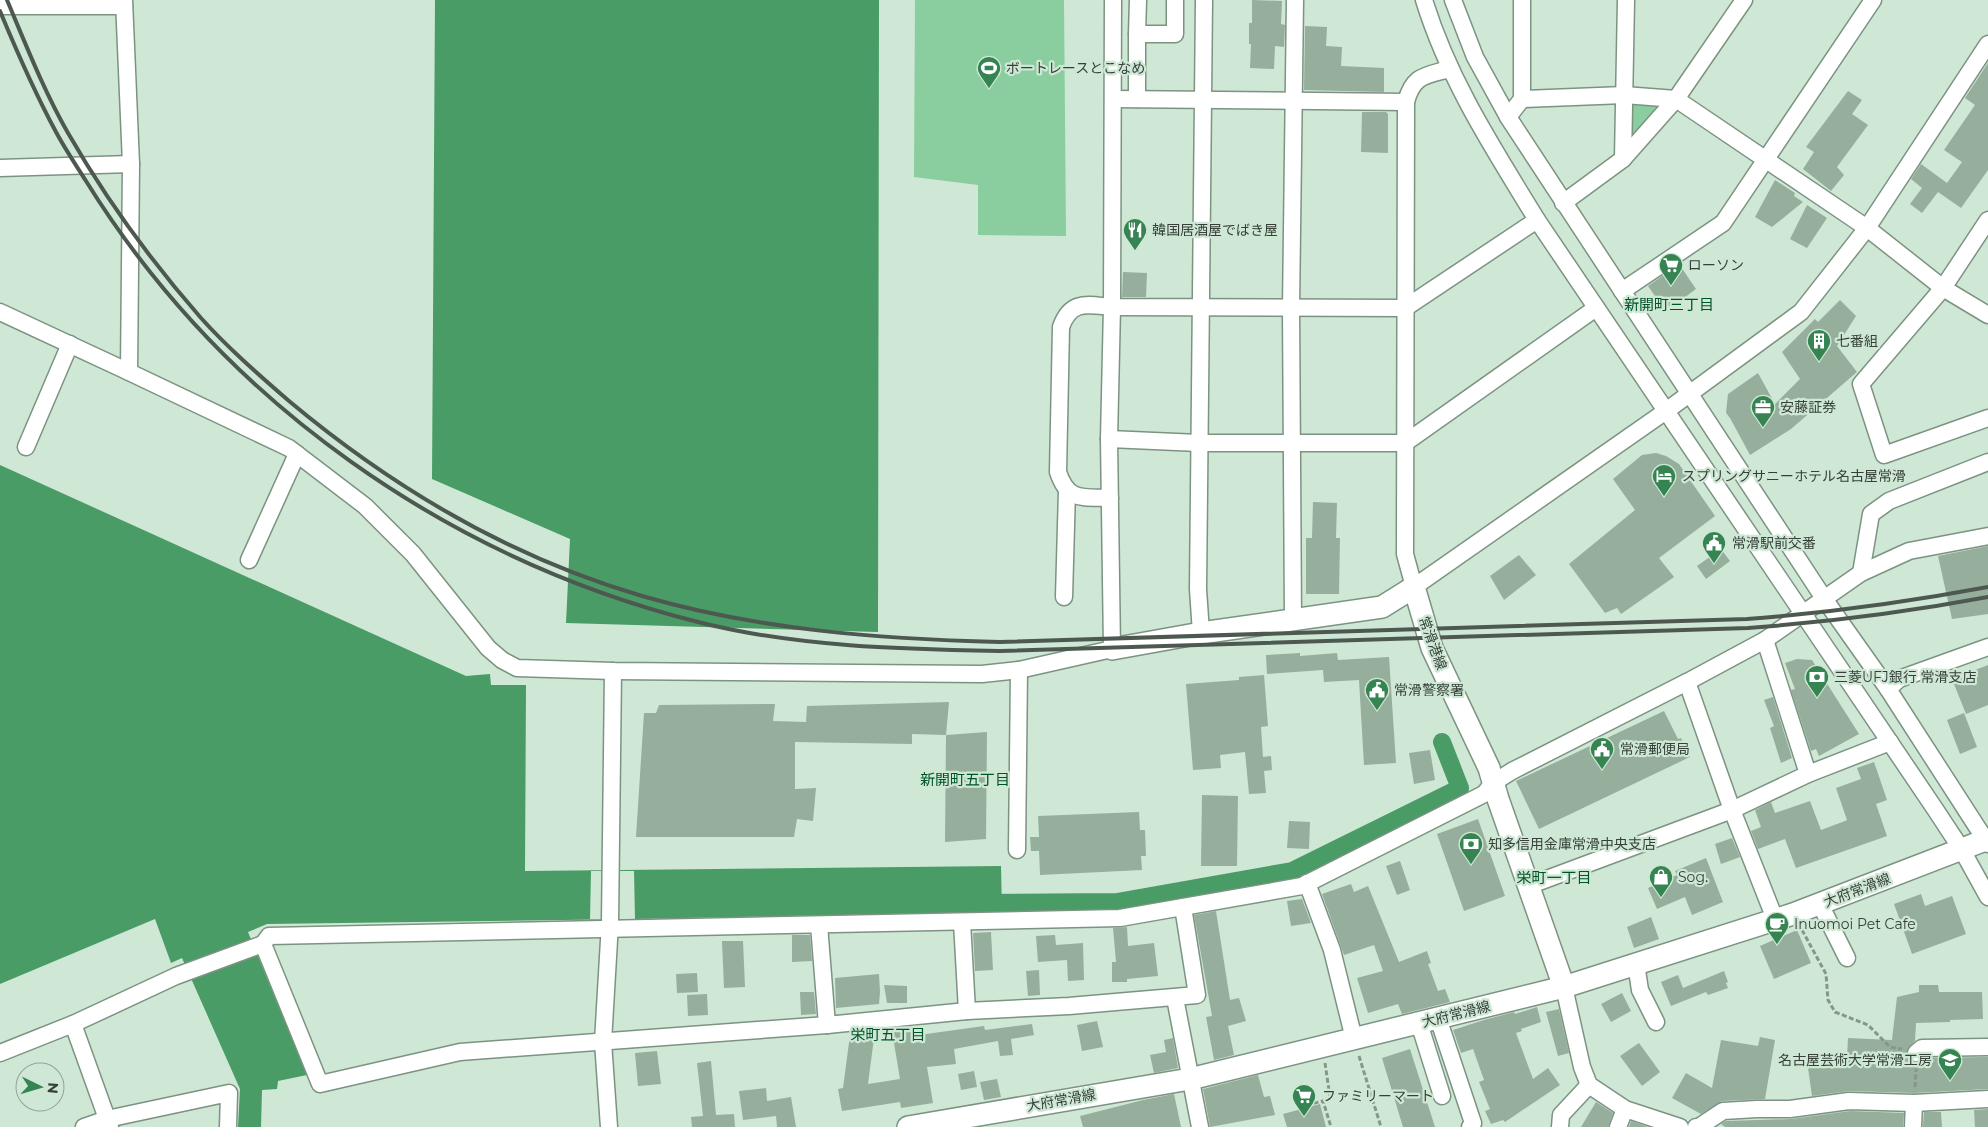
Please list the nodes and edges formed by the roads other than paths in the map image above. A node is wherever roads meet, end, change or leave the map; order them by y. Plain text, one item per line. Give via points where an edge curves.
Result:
1 (1113, 0) edge
2 (1138, 0) edge
3 (1175, 0) edge
4 (1204, 0) edge
5 (1295, 0) edge
6 (1424, 0) edge
7 (1453, 0) edge
8 (1522, 0) edge
9 (1626, 0) edge
10 (1744, 0) edge
11 (1873, 0) edge
12 (124, 3) edge
13 (0, 6) edge
14 (1733, 8) edge
15 (1137, 34) junction
16 (1988, 44) edge
17 (1449, 68) junction
18 (1624, 95) junction
19 (1522, 98) junction
20 (1114, 99) junction
21 (1137, 99) junction
22 (1676, 99) junction
23 (1203, 100) junction
24 (1294, 101) junction
25 (1406, 102) junction
26 (1508, 117) junction
27 (1623, 159) junction
28 (1765, 161) junction
29 (131, 164) junction
30 (0, 168) edge
31 (1563, 203) junction
32 (1538, 220) junction
33 (1988, 220) edge
34 (1867, 228) junction
35 (1943, 288) junction
36 (1622, 291) junction
37 (1112, 307) junction
38 (1202, 308) junction
39 (1291, 308) junction
40 (1405, 308) junction
41 (1596, 308) junction
42 (0, 312) edge
43 (1988, 315) edge
44 (70, 344) junction
45 (130, 372) junction
46 (1689, 395) junction
47 (1666, 411) junction
48 (1988, 418) edge
49 (1109, 438) junction
50 (1199, 443) junction
51 (1292, 443) junction
52 (1405, 443) junction
53 (26, 447) dead end
54 (297, 454) junction
55 (1988, 462) edge
56 (1067, 490) junction
57 (1110, 498) junction
58 (1988, 536) edge
59 (249, 560) dead end
60 (1861, 573) junction
61 (1414, 587) junction
62 (1064, 598) dead end
63 (1826, 600) junction
64 (1803, 614) junction
65 (1293, 620) junction
66 (1201, 634) junction
67 (1765, 640) junction
68 (1988, 647) edge
69 (1112, 649) junction
70 (1019, 670) junction
71 (613, 672) junction
72 (1687, 682) junction
73 (1888, 689) junction
74 (1890, 742) junction
75 (1808, 774) junction
76 (1493, 782) junction
77 (1732, 810) junction
78 (1987, 841) edge
79 (1017, 850) dead end
80 (1962, 850) junction
81 (1307, 883) junction
82 (1528, 886) junction
83 (1988, 897) edge
84 (1820, 904) junction
85 (1183, 907) junction
86 (1784, 917) junction
87 (962, 922) junction
88 (819, 925) junction
89 (610, 926) junction
90 (263, 944) junction
91 (1847, 958) dead end
92 (1636, 964) junction
93 (1564, 986) junction
94 (1175, 998) junction
95 (967, 1011) junction
96 (1429, 1021) junction
97 (1656, 1022) dead end
98 (73, 1024) junction
99 (827, 1025) junction
100 (1354, 1039) junction
101 (603, 1042) junction
102 (1988, 1047) edge
103 (1916, 1052) dead end
104 (0, 1053) edge
105 (1190, 1079) junction
106 (1589, 1084) junction
107 (1442, 1096) dead end
108 (1988, 1099) edge
109 (1914, 1103) junction
110 (1625, 1109) junction
111 (108, 1123) edge
112 (1673, 1126) edge
113 (84, 1127) edge
114 (228, 1127) edge
115 (609, 1127) edge
116 (908, 1127) edge
117 (1200, 1127) edge
118 (1470, 1127) edge
119 (1560, 1127) edge
120 (1618, 1127) edge
121 (1696, 1127) edge
122 (1914, 1127) edge

1 - 20 street
2 - 15 street
3 - 15 street via 1175,34
4 - 23 street
5 - 24 street
6 - 17 street
7 - 26 street via 1475,57
8 - 19 street
9 - 18 street
10 - 14 street
11 - 28 street
12 - 13 street
12 - 29 street
14 - 22 street
15 - 21 street
16 - 34 street
17 - 25 street via 1420,78 1410,87
17 - 32 street via 1479,126
18 - 19 street
18 - 22 street
18 - 27 street
19 - 26 street
20 - 21 street
20 - 37 street
21 - 23 street
22 - 27 street
22 - 28 street
23 - 24 street
23 - 38 street
24 - 25 street
24 - 39 street
25 - 40 street
26 - 31 street
27 - 31 street
28 - 34 street
28 - 36 street via 1723,223
29 - 30 street
29 - 45 street
31 - 36 street
32 - 40 street
32 - 41 street
33 - 35 street
34 - 35 street
34 - 46 street via 1801,312
35 - 43 street
35 - 48 street via 1861,384 1884,455
36 - 46 street
37 - 38 street
37 - 49 street
37 - 56 street via 1075,307 1065,316 1061,326 1058,472
38 - 39 street
38 - 50 street
39 - 40 street
39 - 51 street
40 - 52 street
41 - 47 street
41 - 52 street
42 - 44 street
44 - 45 street
44 - 53 street
45 - 54 street
46 - 47 street
46 - 63 street
47 - 61 street
47 - 64 street
49 - 50 street
49 - 57 street
50 - 51 street
50 - 66 street via 1198,589
51 - 52 street
51 - 65 street
52 - 61 street via 1405,554
54 - 59 street
54 - 71 street via 390,529 488,648 502,660 517,668
55 - 60 street via 1890,501 1871,514
56 - 57 street via 1085,497
56 - 62 street
57 - 69 street
58 - 60 street via 1908,551
60 - 63 street
61 - 65 main road via 1382,607
61 - 76 main road, 常滑港線 via 1432,648
63 - 64 street
63 - 73 street
64 - 67 street
64 - 74 street
65 - 66 main road
66 - 69 main road
67 - 72 street
67 - 75 street
68 - 73 street via 1899,679
69 - 70 street
70 - 71 street via 982,674
70 - 79 street
71 - 89 street
72 - 76 street
72 - 77 street
73 - 78 street
74 - 75 street
74 - 80 street
75 - 77 street
76 - 81 street via 1484,794
76 - 82 main road, 常滑港線
77 - 82 street
77 - 86 street
78 - 80 main road, 大府常滑線
80 - 83 street
80 - 84 main road, 大府常滑線
81 - 85 street
81 - 100 street via 1332,950
82 - 93 main road, 常滑港線
84 - 86 main road, 大府常滑線
84 - 91 street
85 - 87 street via 1120,918
85 - 94 street via 1196,995
86 - 92 main road, 大府常滑線
87 - 88 street
87 - 95 street
88 - 89 street
88 - 99 street
89 - 90 street via 268,936
89 - 101 street
90 - 98 street via 176,976
90 - 101 street via 320,1084 460,1052
92 - 93 main road, 大府常滑線
92 - 97 street via 1640,990
93 - 96 main road, 大府常滑線
93 - 106 street via 1582,1067
94 - 95 street
94 - 105 street
95 - 99 street
96 - 100 main road, 大府常滑線
96 - 107 street
96 - 118 street via 1473,1123
98 - 104 street
98 - 111 street
99 - 101 street
100 - 105 main road, 大府常滑線
101 - 115 street
102 - 103 street via 1922,1048
105 - 116 main road, 大府常滑線
105 - 117 street
106 - 110 street
106 - 119 street via 1561,1115
108 - 109 street
109 - 121 street via 1848,1101 1790,1109 1723,1111
109 - 122 street
110 - 112 street
110 - 120 street
111 - 113 street
111 - 114 street via 229,1093

